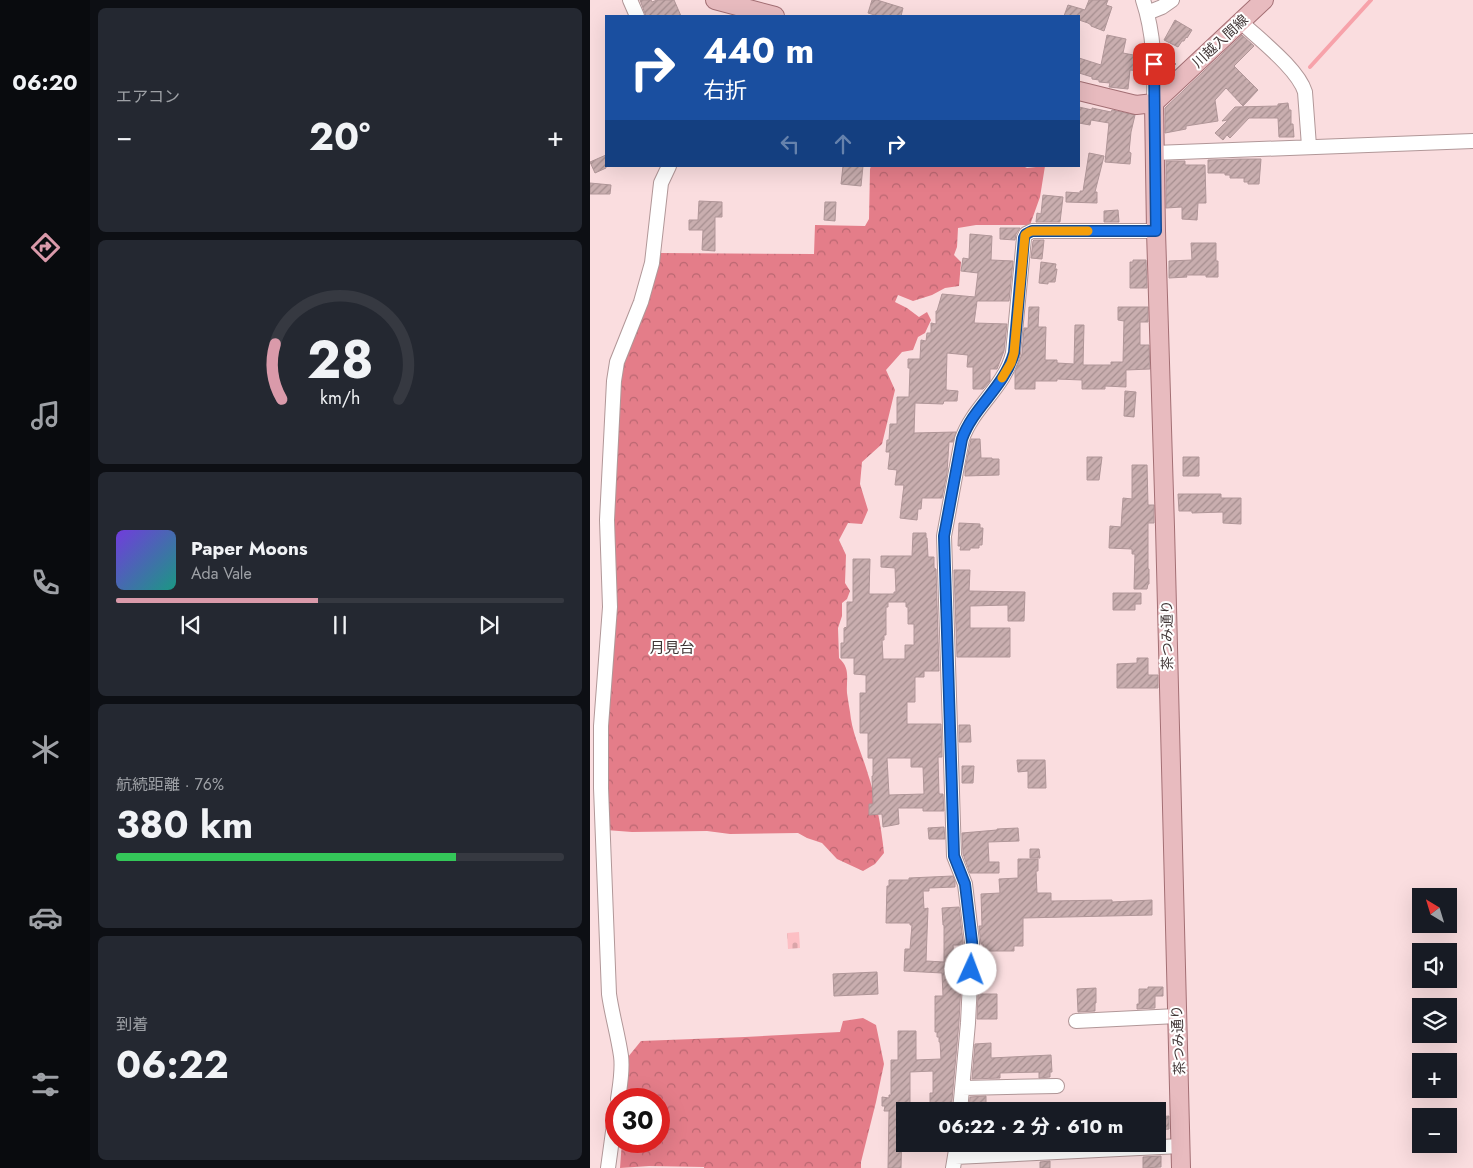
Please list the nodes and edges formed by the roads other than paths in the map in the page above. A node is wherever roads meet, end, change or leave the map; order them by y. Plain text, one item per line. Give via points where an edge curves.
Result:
1 (630, 0) edge
2 (715, 0) edge
3 (1172, 0) edge
4 (1264, 0) edge
5 (1145, 7) edge
6 (637, 15) edge
7 (771, 15) edge
8 (1241, 22) junction
9 (1080, 91) edge
10 (1154, 103) junction
11 (1473, 141) edge
12 (1309, 146) junction
13 (1154, 153) junction
14 (669, 167) edge
15 (1156, 231) junction
16 (1177, 1016) junction
17 (1076, 1020) dead end
18 (1058, 1086) dead end
19 (620, 1088) edge
20 (962, 1088) junction
21 (961, 1102) edge
22 (1181, 1146) junction
23 (610, 1153) edge
24 (955, 1156) edge
25 (608, 1168) edge
26 (1181, 1168) edge

1 - 6 street
2 - 7 main road
3 - 5 street via 1162,7
4 - 8 main road, 川越入間線
5 - 10 street via 1153,51
8 - 10 main road, 川越入間線
8 - 12 street via 1300,79 1306,92
9 - 10 main road via 1136,105
10 - 13 main road, 茶つみ通り
11 - 12 street
12 - 13 street
13 - 15 main road, 茶つみ通り
14 - 19 street via 661,183 652,262 641,302 617,362 614,381 607,520 610,607 601,726 601,788 609,994 621,1057
15 - 16 main road, 茶つみ通り
15 - 20 street via 1032,231 1026,234 1011,363 967,426 962,439 944,536 954,856 965,884 972,942
16 - 17 street
16 - 22 main road, 茶つみ通り
18 - 20 street
20 - 21 street
22 - 24 street
22 - 26 main road, 茶つみ通り
23 - 25 street

